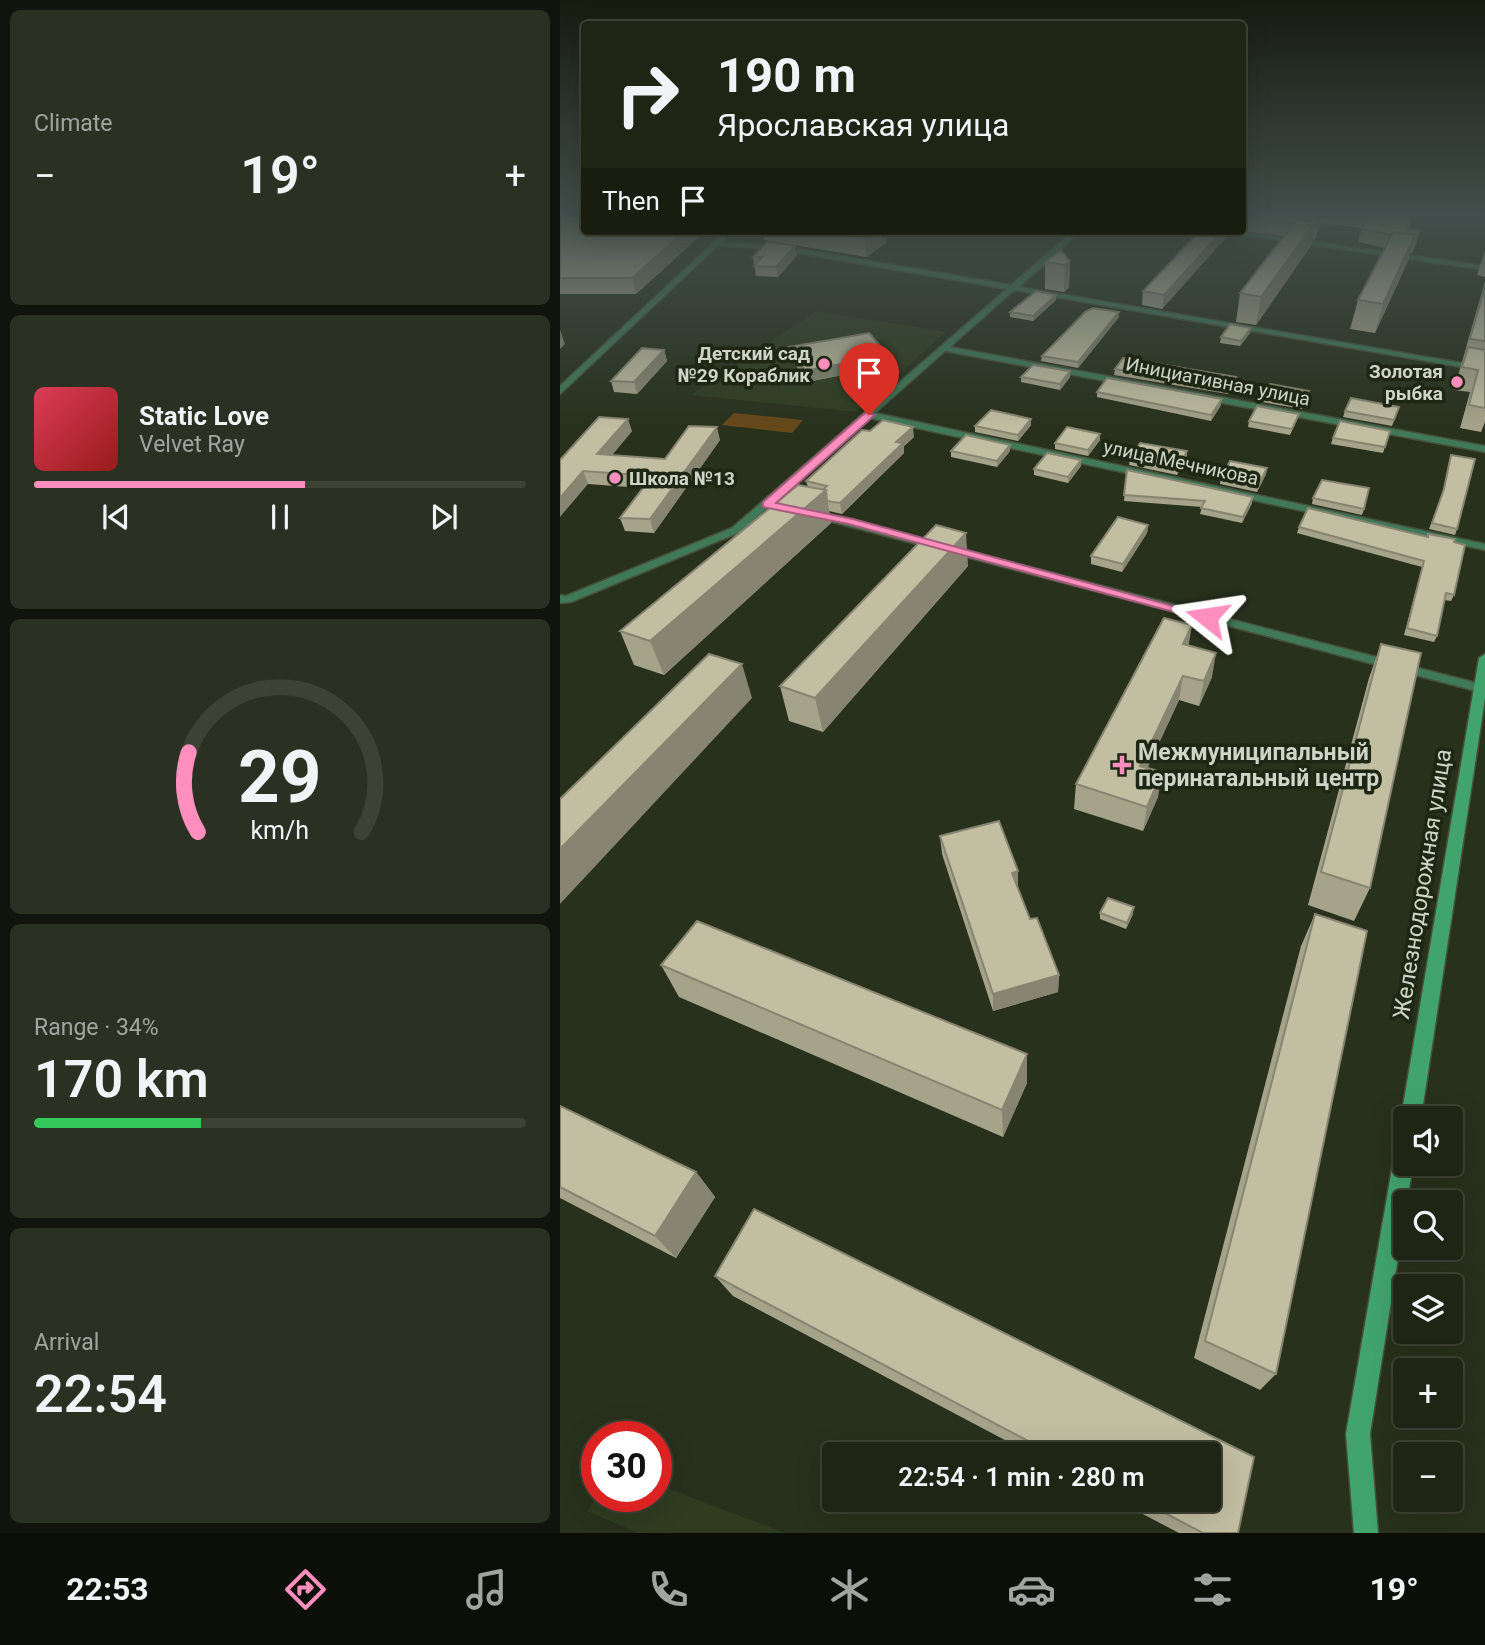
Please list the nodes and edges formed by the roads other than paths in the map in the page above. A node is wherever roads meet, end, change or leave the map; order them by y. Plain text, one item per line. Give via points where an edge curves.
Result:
1 (672, 287) edge
2 (1002, 287) edge
3 (1011, 288) junction
4 (945, 349) junction
5 (1485, 369) edge
6 (560, 391) edge
7 (869, 415) junction
8 (1485, 449) edge
9 (767, 505) junction
10 (1485, 547) edge
11 (560, 599) edge
12 (1485, 658) edge
13 (1480, 688) junction
14 (1413, 1106) edge
15 (1401, 1176) edge
16 (1366, 1533) edge

1 - 6 street
2 - 3 street
3 - 4 street
3 - 5 street
4 - 7 street
4 - 8 street, Инициативная улица
7 - 9 street
7 - 10 street, улица Мечникова
9 - 11 street via 736,530
9 - 13 street via 849,521
12 - 13 main road, Железнодорожная улица
13 - 14 main road, Железнодорожная улица
15 - 16 main road via 1358,1434

